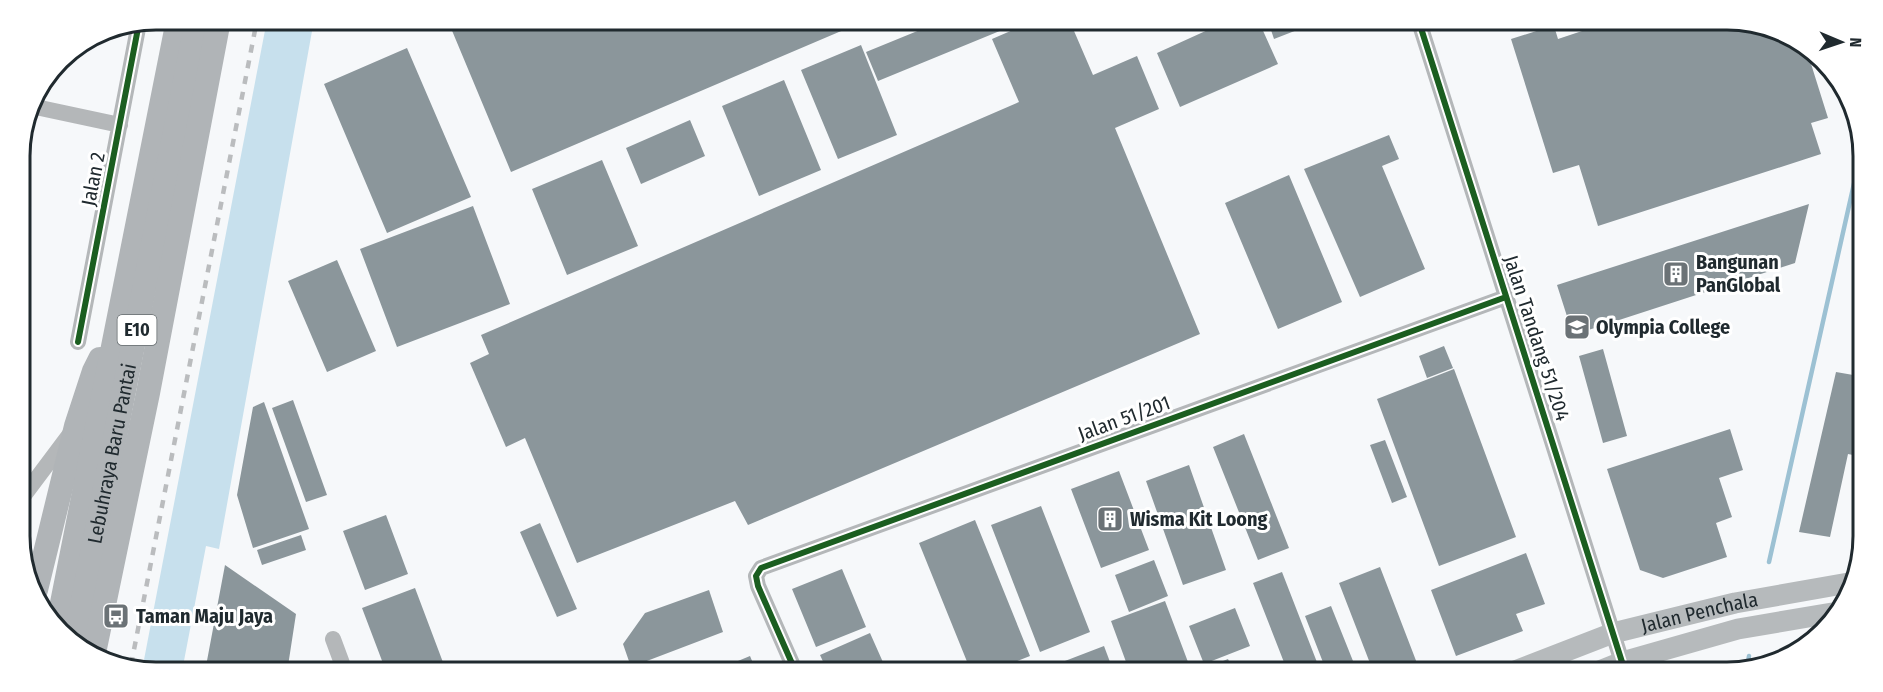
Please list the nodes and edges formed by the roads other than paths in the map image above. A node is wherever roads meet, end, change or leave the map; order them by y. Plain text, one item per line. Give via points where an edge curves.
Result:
1 (176, 30) edge
2 (195, 30) edge
3 (217, 30) edge
4 (1422, 30) edge
5 (137, 31) edge
6 (40, 108) edge
7 (120, 125) junction
8 (1506, 297) junction
9 (117, 328) junction
10 (78, 342) dead end
11 (76, 426) junction
12 (30, 487) edge
13 (38, 580) edge
14 (1843, 584) edge
15 (1826, 614) edge
16 (59, 617) edge
17 (1613, 633) junction
18 (76, 634) edge
19 (333, 639) dead end
20 (95, 646) edge
21 (342, 662) edge
22 (791, 662) edge
23 (1538, 662) edge
24 (1622, 662) joint

1 - 9 highway, Lebuhraya Baru Pantai / E10
2 - 18 highway, Lebuhraya Baru Pantai / E10
3 - 20 highway
4 - 8 street, Jalan Tandang 51/204
5 - 7 street, Jalan 2
6 - 7 street
7 - 10 street, Jalan 2
8 - 17 street, Jalan Tandang 51/204
8 - 22 street, Jalan 51/201 via 761,568 756,576 758,586
9 - 11 highway via 94,371
9 - 16 highway, Lebuhraya Baru Pantai / E10
11 - 12 street
11 - 13 highway
14 - 17 main road, Jalan Penchala via 1735,603
15 - 24 main road, Jalan Penchala via 1738,629
17 - 23 main road, Jalan Penchala
17 - 24 street, Jalan Tandang 51/204
19 - 21 street

